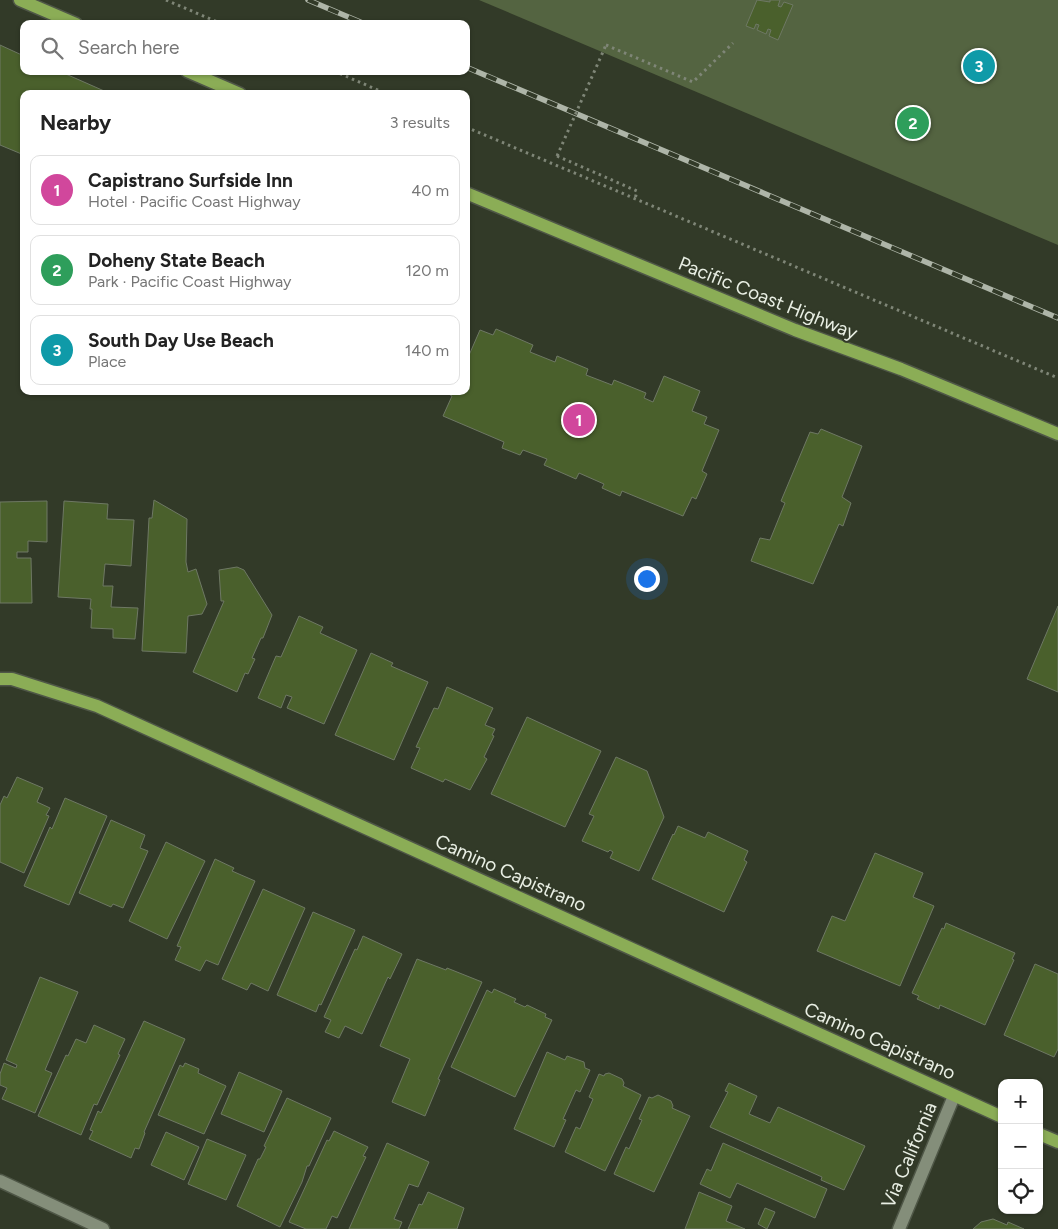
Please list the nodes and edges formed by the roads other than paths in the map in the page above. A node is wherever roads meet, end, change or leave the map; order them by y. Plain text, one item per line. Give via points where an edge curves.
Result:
1 (20, 0) edge
2 (67, 20) edge
3 (196, 75) edge
4 (231, 90) edge
5 (470, 195) edge
6 (1058, 434) edge
7 (0, 679) edge
8 (954, 1096) junction
9 (998, 1115) edge
10 (1043, 1136) edge
11 (1058, 1142) edge
12 (0, 1181) edge
13 (103, 1229) edge
14 (899, 1229) edge

1 - 2 main road
3 - 4 main road
5 - 6 main road, Pacific Coast Highway via 759,316 910,372
7 - 8 main road, Camino Capistrano via 12,678 97,706
8 - 9 main road, Camino Capistrano
8 - 14 street, Via California
10 - 11 main road
12 - 13 street

